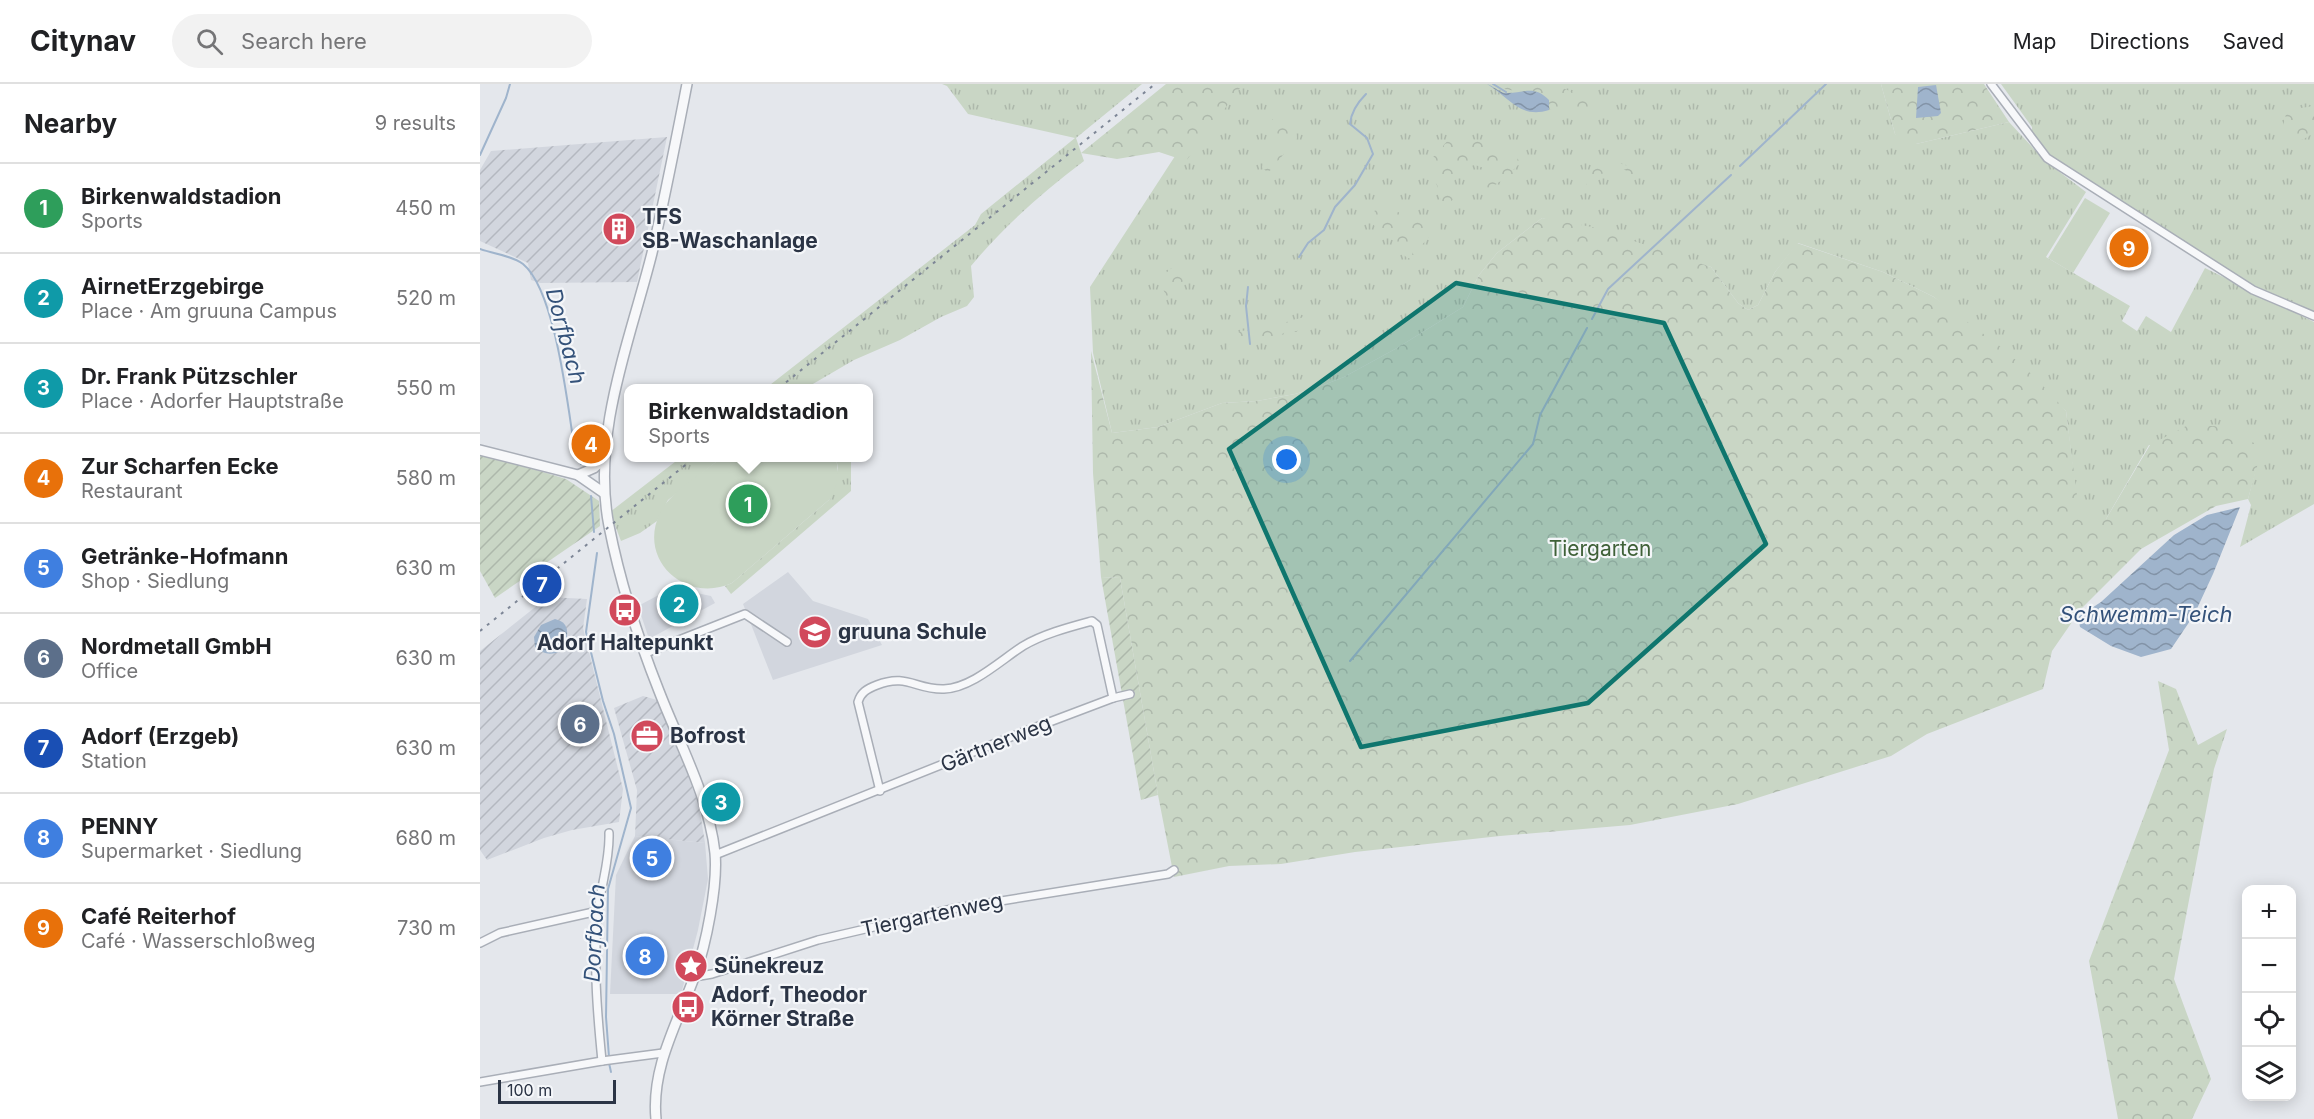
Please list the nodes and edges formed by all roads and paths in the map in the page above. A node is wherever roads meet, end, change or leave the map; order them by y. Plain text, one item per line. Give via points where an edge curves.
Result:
1 (687, 84) edge
2 (1990, 84) edge
3 (2314, 316) edge
4 (480, 450) edge
5 (604, 459) junction
6 (578, 475) junction
7 (604, 493) junction
8 (788, 642) dead end
9 (646, 653) junction
10 (1130, 694) dead end
11 (1113, 698) junction
12 (880, 791) junction
13 (609, 833) dead end
14 (715, 855) junction
15 (1174, 870) dead end
16 (598, 911) junction
17 (480, 944) edge
18 (694, 977) junction
19 (663, 1053) junction
20 (602, 1061) junction
21 (480, 1082) edge
22 (656, 1119) edge

1 - 5 street
2 - 3 street via 2047,158 2253,291
4 - 6 street
5 - 6 street
5 - 7 street
6 - 7 street
7 - 9 street via 616,557
8 - 9 street via 745,614
9 - 14 street via 706,813
10 - 11 street, Gärtnerweg
11 - 12 street, Gärtnerweg
11 - 12 street via 1097,625 1092,621 1024,645 987,673 959,685 944,689 897,680 873,686 863,691 858,702
12 - 14 street, Gärtnerweg
13 - 16 street via 610,849
14 - 18 street via 708,926
15 - 18 street, Tiergartenweg via 951,909 818,940
16 - 17 street via 500,933
16 - 20 street via 595,989
18 - 19 street
19 - 20 street
19 - 22 street
20 - 21 street

